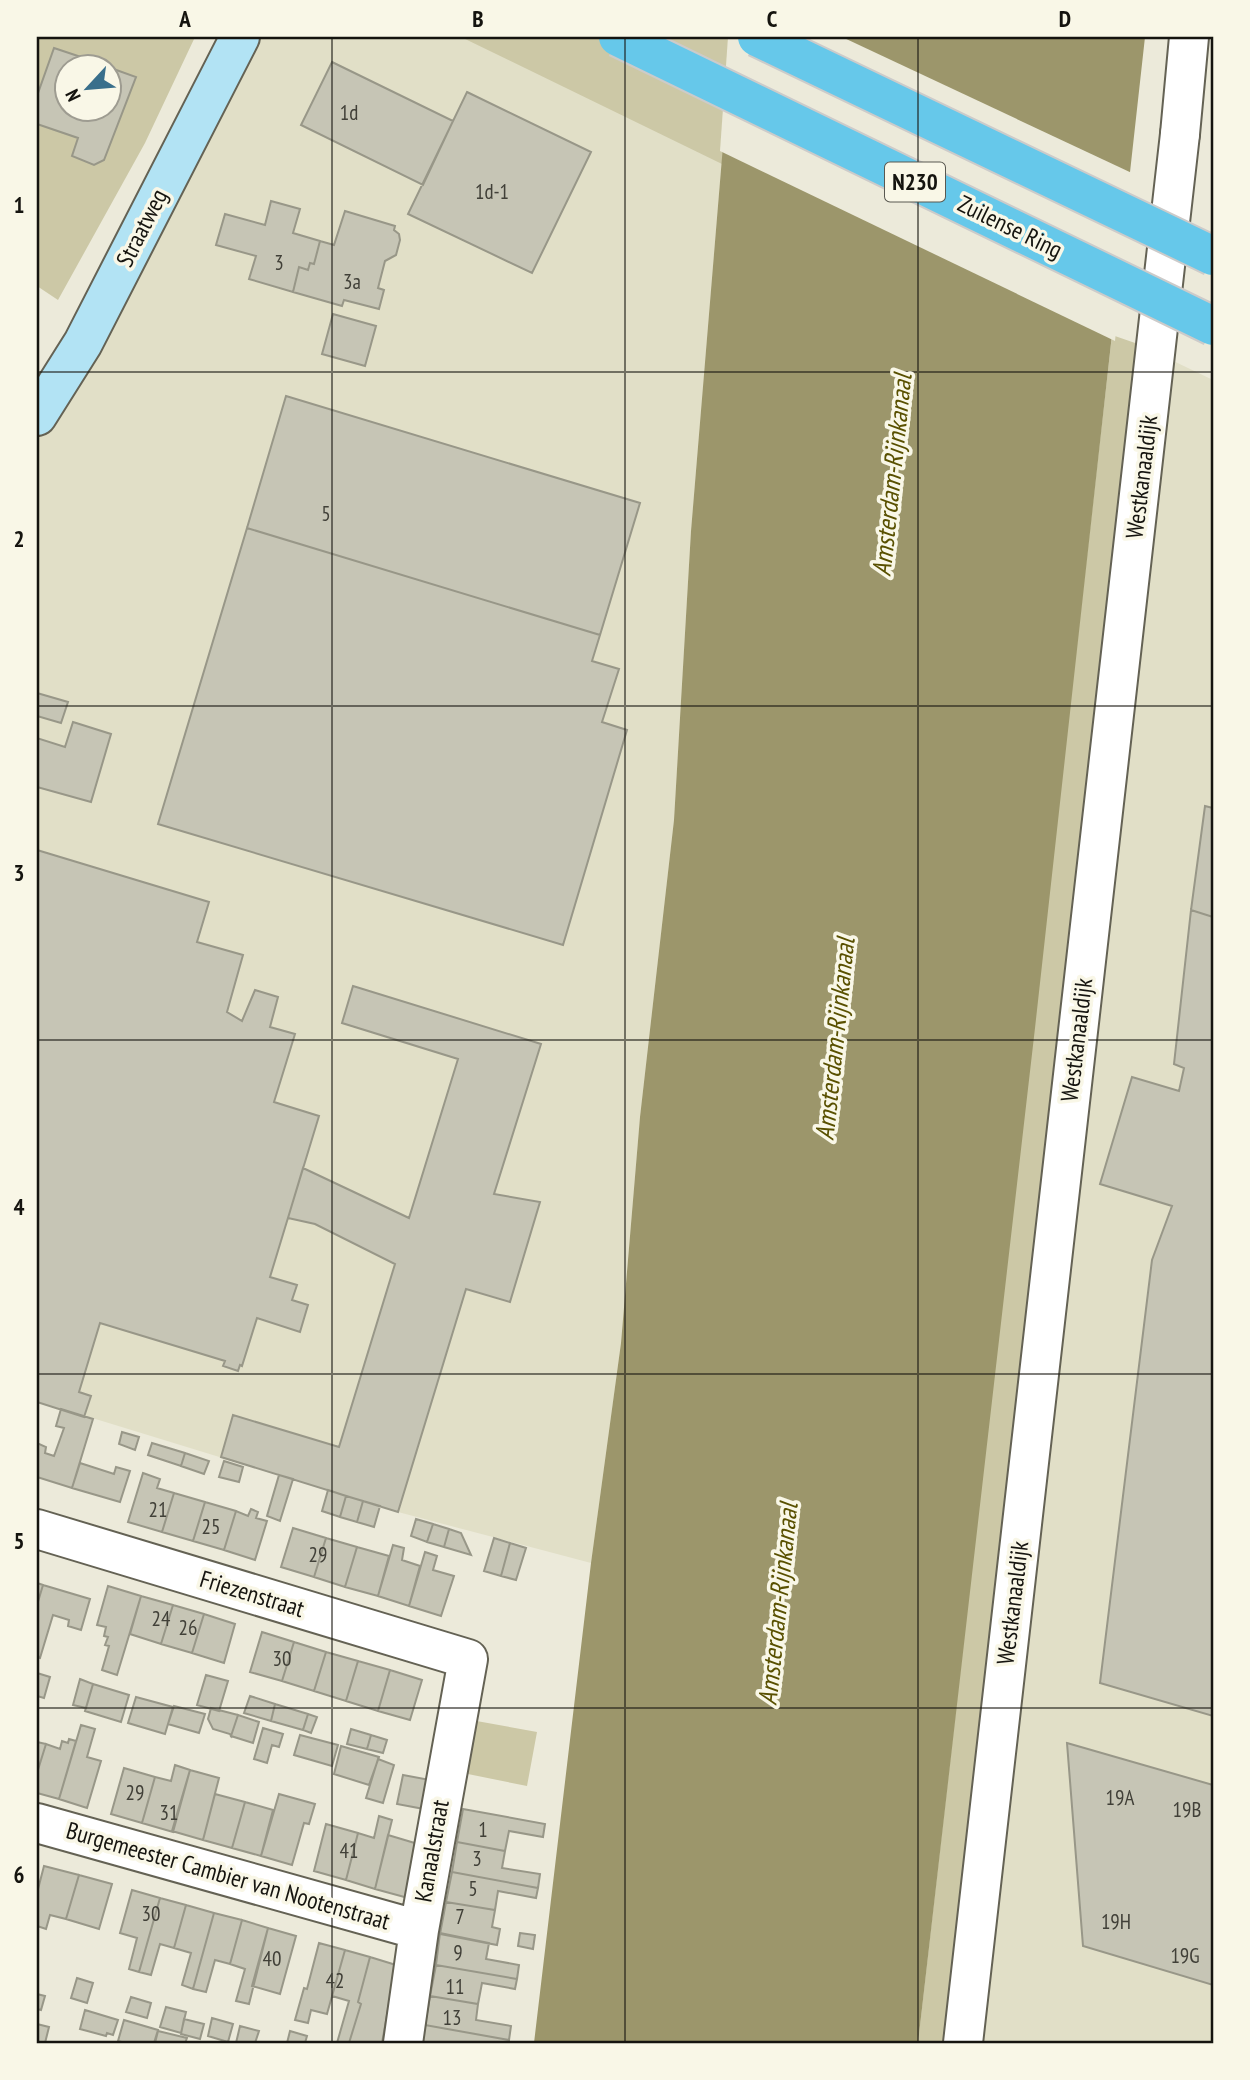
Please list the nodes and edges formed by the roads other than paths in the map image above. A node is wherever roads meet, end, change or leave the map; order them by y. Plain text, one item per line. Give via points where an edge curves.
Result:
1 (240, 37) edge
2 (618, 37) edge
3 (757, 37) edge
4 (1189, 37) edge
5 (1213, 256) edge
6 (1213, 326) edge
7 (37, 416) edge
8 (37, 1529) edge
9 (468, 1659) joint
10 (37, 1823) edge
11 (419, 1930) junction
12 (403, 2043) edge
13 (963, 2043) edge

1 - 7 main road, Straatweg via 83,343
2 - 6 main road, Zuilense Ring / N230, bridge
3 - 5 main road, N230, bridge
4 - 13 street, Westkanaaldijk
8 - 9 street, Friezenstraat
9 - 11 street, Kanaalstraat
10 - 11 street, Burgemeester Cambier van Nootenstraat
11 - 12 street, Kanaalstraat

